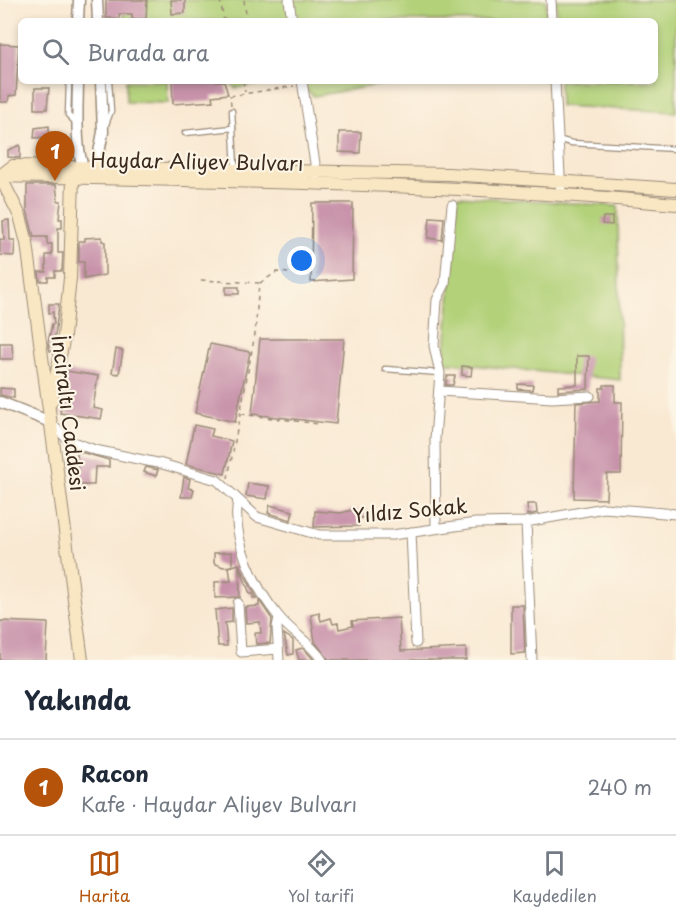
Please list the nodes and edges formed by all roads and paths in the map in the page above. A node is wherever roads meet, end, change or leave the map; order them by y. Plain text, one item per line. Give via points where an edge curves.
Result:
1 (79, 0) edge
2 (98, 0) edge
3 (220, 0) edge
4 (244, 0) edge
5 (289, 0) edge
6 (550, 0) edge
7 (78, 18) edge
8 (99, 18) edge
9 (223, 18) edge
10 (247, 18) edge
11 (292, 18) edge
12 (552, 18) edge
13 (69, 84) edge
14 (78, 84) edge
15 (101, 84) edge
16 (110, 84) edge
17 (244, 84) edge
18 (294, 84) edge
19 (299, 84) edge
20 (555, 84) edge
21 (245, 93) junction
22 (232, 111) joint
23 (78, 124) junction
24 (233, 128) junction
25 (103, 132) junction
26 (185, 133) dead end
27 (560, 140) junction
28 (676, 149) edge
29 (82, 166) junction
30 (98, 166) junction
31 (235, 168) junction
32 (317, 170) junction
33 (0, 176) edge
34 (73, 178) junction
35 (92, 179) junction
36 (561, 180) junction
37 (235, 182) junction
38 (317, 184) junction
39 (676, 189) edge
40 (561, 194) junction
41 (676, 204) edge
42 (452, 205) dead end
43 (290, 273) dead end
44 (201, 279) dead end
45 (259, 283) junction
46 (385, 369) dead end
47 (440, 373) junction
48 (439, 392) junction
49 (590, 396) dead end
50 (0, 402) edge
51 (240, 414) junction
52 (48, 421) junction
53 (319, 424) dead end
54 (226, 488) junction
55 (238, 500) junction
56 (676, 513) edge
57 (526, 522) junction
58 (436, 528) junction
59 (411, 532) junction
60 (238, 603) dead end
61 (279, 618) junction
62 (416, 643) dead end
63 (278, 649) junction
64 (321, 659) edge
65 (82, 660) edge
66 (279, 660) edge
67 (308, 660) edge
68 (532, 660) edge

1 - 7 street
2 - 8 street
3 - 9 path
4 - 10 path
5 - 11 street
6 - 12 street
13 - 23 lane via 68,115
14 - 23 street
15 - 25 street
16 - 25 lane via 111,114
17 - 21 path
18 - 21 path
19 - 32 street
20 - 27 street
21 - 22 path via 230,96
22 - 24 lane
23 - 29 street
24 - 26 lane
24 - 31 lane
25 - 30 street
27 - 28 lane
27 - 36 street
29 - 30 main road, Haydar Aliyev Bulvarı
29 - 33 main road, Haydar Aliyev Bulvarı via 13,166
29 - 35 street
30 - 31 main road, Haydar Aliyev Bulvarı
30 - 35 street
31 - 32 main road, Haydar Aliyev Bulvarı
31 - 37 street
32 - 36 main road, Haydar Aliyev Bulvarı
32 - 38 street
33 - 34 main road, Haydar Aliyev Bulvarı
33 - 52 main road, İnciraltı Caddesi via 20,216 27,243
34 - 35 main road, Haydar Aliyev Bulvarı
34 - 52 main road via 70,278
35 - 37 main road, Haydar Aliyev Bulvarı
36 - 39 main road, Haydar Aliyev Bulvarı
36 - 40 street
37 - 38 main road, Haydar Aliyev Bulvarı
38 - 40 main road, Haydar Aliyev Bulvarı
40 - 41 main road, Haydar Aliyev Bulvarı
42 - 47 street via 444,284 437,300 434,346
43 - 45 path via 277,272
44 - 45 path
45 - 51 path via 255,334
46 - 47 lane
47 - 48 street
48 - 49 street via 552,398
48 - 58 street
50 - 52 street, Yıldız Sokak
51 - 53 path
51 - 54 path
52 - 54 street, Yıldız Sokak via 70,441 203,475
52 - 65 main road, İnciraltı Caddesi
54 - 55 street, Yıldız Sokak
55 - 59 street, Yıldız Sokak via 257,518 319,535
55 - 61 street via 240,542
56 - 57 street, Yıldız Sokak via 604,508
57 - 58 street, Yıldız Sokak
57 - 68 street
58 - 59 street, Yıldız Sokak
59 - 62 street
60 - 63 street via 242,652
61 - 63 street
61 - 64 street via 305,639
63 - 66 street
64 - 67 street

